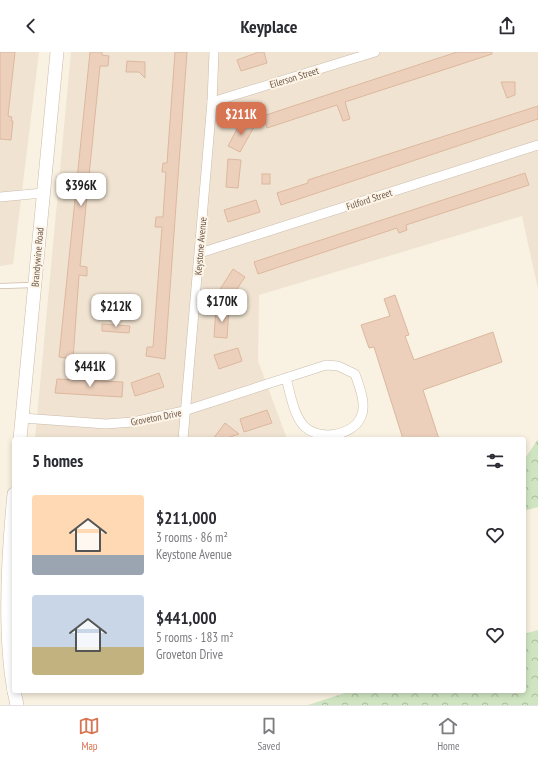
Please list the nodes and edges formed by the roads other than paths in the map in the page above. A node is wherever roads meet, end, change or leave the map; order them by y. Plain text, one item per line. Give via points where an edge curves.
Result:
1 (57, 52) edge
2 (214, 52) edge
3 (375, 52) edge
4 (212, 102) junction
5 (538, 145) edge
6 (43, 193) junction
7 (0, 197) edge
8 (200, 253) junction
9 (34, 285) junction
10 (0, 286) edge
11 (286, 378) junction
12 (184, 411) junction
13 (22, 418) junction
14 (20, 437) edge
15 (183, 437) edge
16 (12, 524) edge
17 (12, 672) edge
18 (14, 693) edge
19 (16, 705) edge

1 - 6 main road, Brandywine Road
2 - 4 street, Keystone Avenue
3 - 4 street, Eilerson Street
4 - 8 street, Keystone Avenue
5 - 8 street, Fulford Street
6 - 7 street
6 - 9 main road, Brandywine Road
8 - 12 street, Keystone Avenue
9 - 10 lane
9 - 13 main road, Brandywine Road
11 - 11 street, Groveton Drive via 326,365 338,366 355,374 362,396 362,416 352,428 336,435 316,434 303,424 293,406
11 - 12 street, Groveton Drive
12 - 13 street, Groveton Drive via 133,422 106,424
12 - 15 street, Keystone Avenue
13 - 14 main road, Brandywine Road
16 - 17 main road via 8,584
18 - 19 main road

